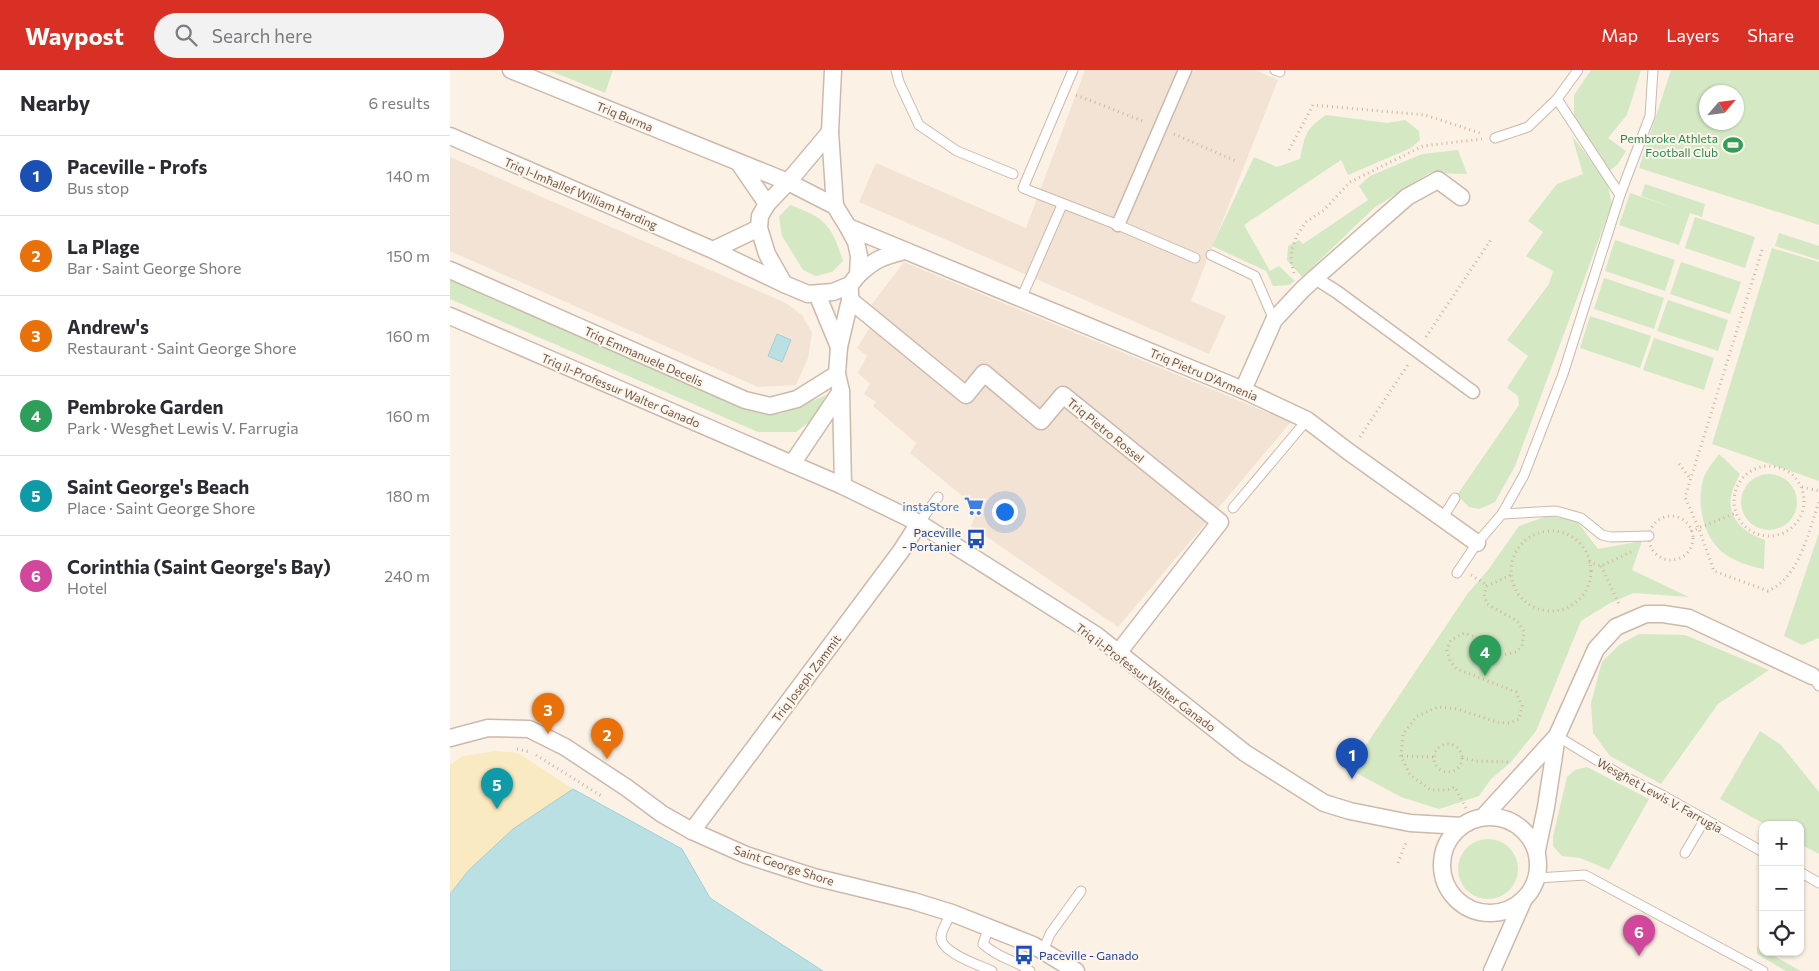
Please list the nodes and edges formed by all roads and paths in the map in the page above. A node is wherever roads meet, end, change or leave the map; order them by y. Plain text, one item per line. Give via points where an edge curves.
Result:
1 (511, 70) edge
2 (833, 70) edge
3 (896, 70) edge
4 (1073, 70) edge
5 (1185, 70) edge
6 (1578, 70) edge
7 (1653, 70) edge
8 (1557, 99) junction
9 (830, 132) junction
10 (450, 136) edge
11 (1495, 138) junction
12 (1289, 150) dead end
13 (739, 163) junction
14 (1013, 174) dead end
15 (788, 182) junction
16 (1620, 195) junction
17 (1461, 198) dead end
18 (768, 204) junction
19 (1062, 205) junction
20 (835, 206) junction
21 (1118, 225) junction
22 (848, 227) junction
23 (760, 228) junction
24 (713, 250) junction
25 (1762, 250) dead end
26 (904, 251) junction
27 (1211, 255) dead end
28 (1195, 258) dead end
29 (450, 270) edge
30 (1315, 278) junction
31 (784, 284) junction
32 (852, 286) junction
33 (1302, 290) junction
34 (817, 294) junction
35 (1021, 299) junction
36 (450, 316) edge
37 (1274, 320) junction
38 (838, 347) junction
39 (836, 374) junction
40 (1244, 390) junction
41 (841, 391) junction
42 (1474, 392) dead end
43 (1307, 420) junction
44 (792, 464) junction
45 (1679, 464) dead end
46 (1690, 478) junction
47 (843, 486) junction
48 (1801, 486) junction
49 (1819, 491) edge
50 (938, 497) dead end
51 (1455, 498) dead end
52 (1819, 502) edge
53 (1233, 508) dead end
54 (1736, 513) junction
55 (1502, 514) junction
56 (1442, 519) junction
57 (919, 523) junction
58 (1699, 529) junction
59 (1691, 530) junction
60 (1650, 540) junction
61 (1477, 543) junction
62 (1642, 547) dead end
63 (1634, 551) dead end
64 (1589, 562) junction
65 (1601, 566) junction
66 (1457, 573) dead end
67 (1510, 575) junction
68 (1628, 621) junction
69 (1118, 653) junction
70 (1817, 678) edge
71 (1557, 736) junction
72 (450, 738) edge
73 (515, 748) dead end
74 (512, 752) dead end
75 (1401, 756) junction
76 (1435, 757) junction
77 (1466, 808) dead end
78 (1485, 815) junction
79 (1704, 819) junction
80 (1462, 826) junction
81 (692, 831) junction
82 (1536, 850) junction
83 (1759, 850) edge
84 (1685, 853) dead end
85 (1804, 874) edge
86 (1537, 878) junction
87 (1819, 883) edge
88 (1081, 891) dead end
89 (1523, 901) junction
90 (952, 913) junction
91 (989, 927) junction
92 (1043, 951) junction
93 (992, 971) edge
94 (1030, 971) edge
95 (1076, 971) edge
96 (1492, 971) edge
97 (1763, 971) edge

1 - 13 street, Triq Burma
2 - 9 street
3 - 14 lane via 919,125 957,151
4 - 19 lane via 1023,188
5 - 21 street
6 - 8 lane
7 - 16 lane via 1650,116
8 - 11 lane via 1528,127
8 - 16 lane
9 - 15 street
9 - 20 street
10 - 24 street, Triq l-Imħallef William Harding
11 - 12 path via 1425,115 1313,105
11 - 33 path via 1423,146 1350,182 1324,210 1306,222 1297,236 1291,262
13 - 15 street, Triq Burma
13 - 18 street
15 - 18 street
15 - 20 street
16 - 55 lane via 1564,374 1524,475
17 - 30 street via 1438,180 1407,197
18 - 23 street via 760,216
19 - 21 lane
19 - 35 lane
20 - 22 street
21 - 28 lane
22 - 26 street, Triq Pietru D'Armenia
22 - 32 street via 859,256
23 - 24 street
23 - 31 street via 767,254
24 - 31 street, Triq l-Imħallef William Harding
25 - 46 path
26 - 32 street via 871,262
26 - 35 street, Triq Pietru D'Armenia
27 - 37 lane via 1255,276
29 - 39 street, Triq Emmanuele Decelis via 745,400 770,406 797,399
30 - 33 street
30 - 42 street
31 - 34 street via 808,294
32 - 34 street
32 - 38 street
32 - 69 street, Triq Pietro Rossel via 966,395 984,373 1041,421 1063,395 1220,522
33 - 37 street
34 - 38 street
35 - 40 street, Triq Pietru D'Armenia
36 - 44 street, Triq il-Professur Walter Ganado
37 - 40 street
38 - 39 street
39 - 41 street
40 - 43 street, Triq Pietru D'Armenia
41 - 44 street
41 - 47 street
43 - 53 lane
43 - 56 street, Triq Pietru D'Armenia
44 - 47 street, Triq il-Professur Walter Ganado
45 - 46 path
46 - 58 path via 1685,497
47 - 57 street, Triq il-Professur Walter Ganado
48 - 49 path
48 - 54 path via 1787,470 1776,466 1755,468 1739,483 1735,494
48 - 54 path via 1804,497 1802,513 1793,527 1784,533 1773,536 1752,532
50 - 57 lane
51 - 56 lane
52 - 58 path via 1792,571 1778,587 1768,591 1714,571
54 - 58 path
55 - 60 lane via 1556,511 1581,518 1602,535
55 - 61 lane
56 - 61 street, Triq Pietru D'Armenia
57 - 69 street, Triq il-Professur Walter Ganado via 1096,635
57 - 81 street, Triq Joseph Zammit
58 - 59 path
59 - 60 path via 1686,522 1672,516 1664,517 1653,526
59 - 60 path via 1689,550 1670,560 1656,554
60 - 62 path
61 - 66 lane
63 - 65 path
64 - 65 path
64 - 67 path via 1584,548 1570,535 1551,530 1532,535 1517,548
64 - 67 path via 1589,586 1577,601 1560,610 1541,610 1524,601
65 - 68 path
67 - 75 path via 1487,586 1484,594 1487,604 1517,621 1524,631 1522,646 1516,652 1494,653 1481,639 1464,633 1451,640 1447,650 1457,669 1516,692 1522,706 1519,719 1500,723 1457,709 1438,707 1417,716 1402,734
68 - 70 street via 1646,614 1689,618
68 - 71 street via 1616,627 1596,649
69 - 80 street, Triq il-Professur Walter Ganado via 1245,752 1324,803 1410,823
71 - 78 street
71 - 79 lane, Wesgħet Lewis V. Farrugia
71 - 82 street
72 - 81 street, Saint George Shore via 488,728 529,729 566,748
73 - 74 path
75 - 76 path
75 - 77 path via 1410,776 1432,790 1455,787
76 - 76 path via 1437,766 1449,772 1460,764 1462,756 1458,748 1450,744 1441,746
78 - 80 street, Triq il-Professur Walter Ganado
78 - 82 street via 1518,825
79 - 83 lane, Wesgħet Lewis V. Farrugia
79 - 84 lane
80 - 89 street, Triq il-Professur Walter Ganado via 1444,851 1442,867 1452,894 1476,911 1492,914 1509,910
81 - 90 street, Saint George Shore via 746,855 814,877 913,900
82 - 86 street
85 - 87 lane
86 - 89 street
86 - 97 lane via 1585,875
88 - 92 lane via 1050,934
89 - 96 street
90 - 91 street, Saint George Shore
90 - 93 lane via 941,939 946,948
91 - 92 street, Saint George Shore
91 - 94 lane via 982,944 993,954
92 - 95 street, Saint George Shore

